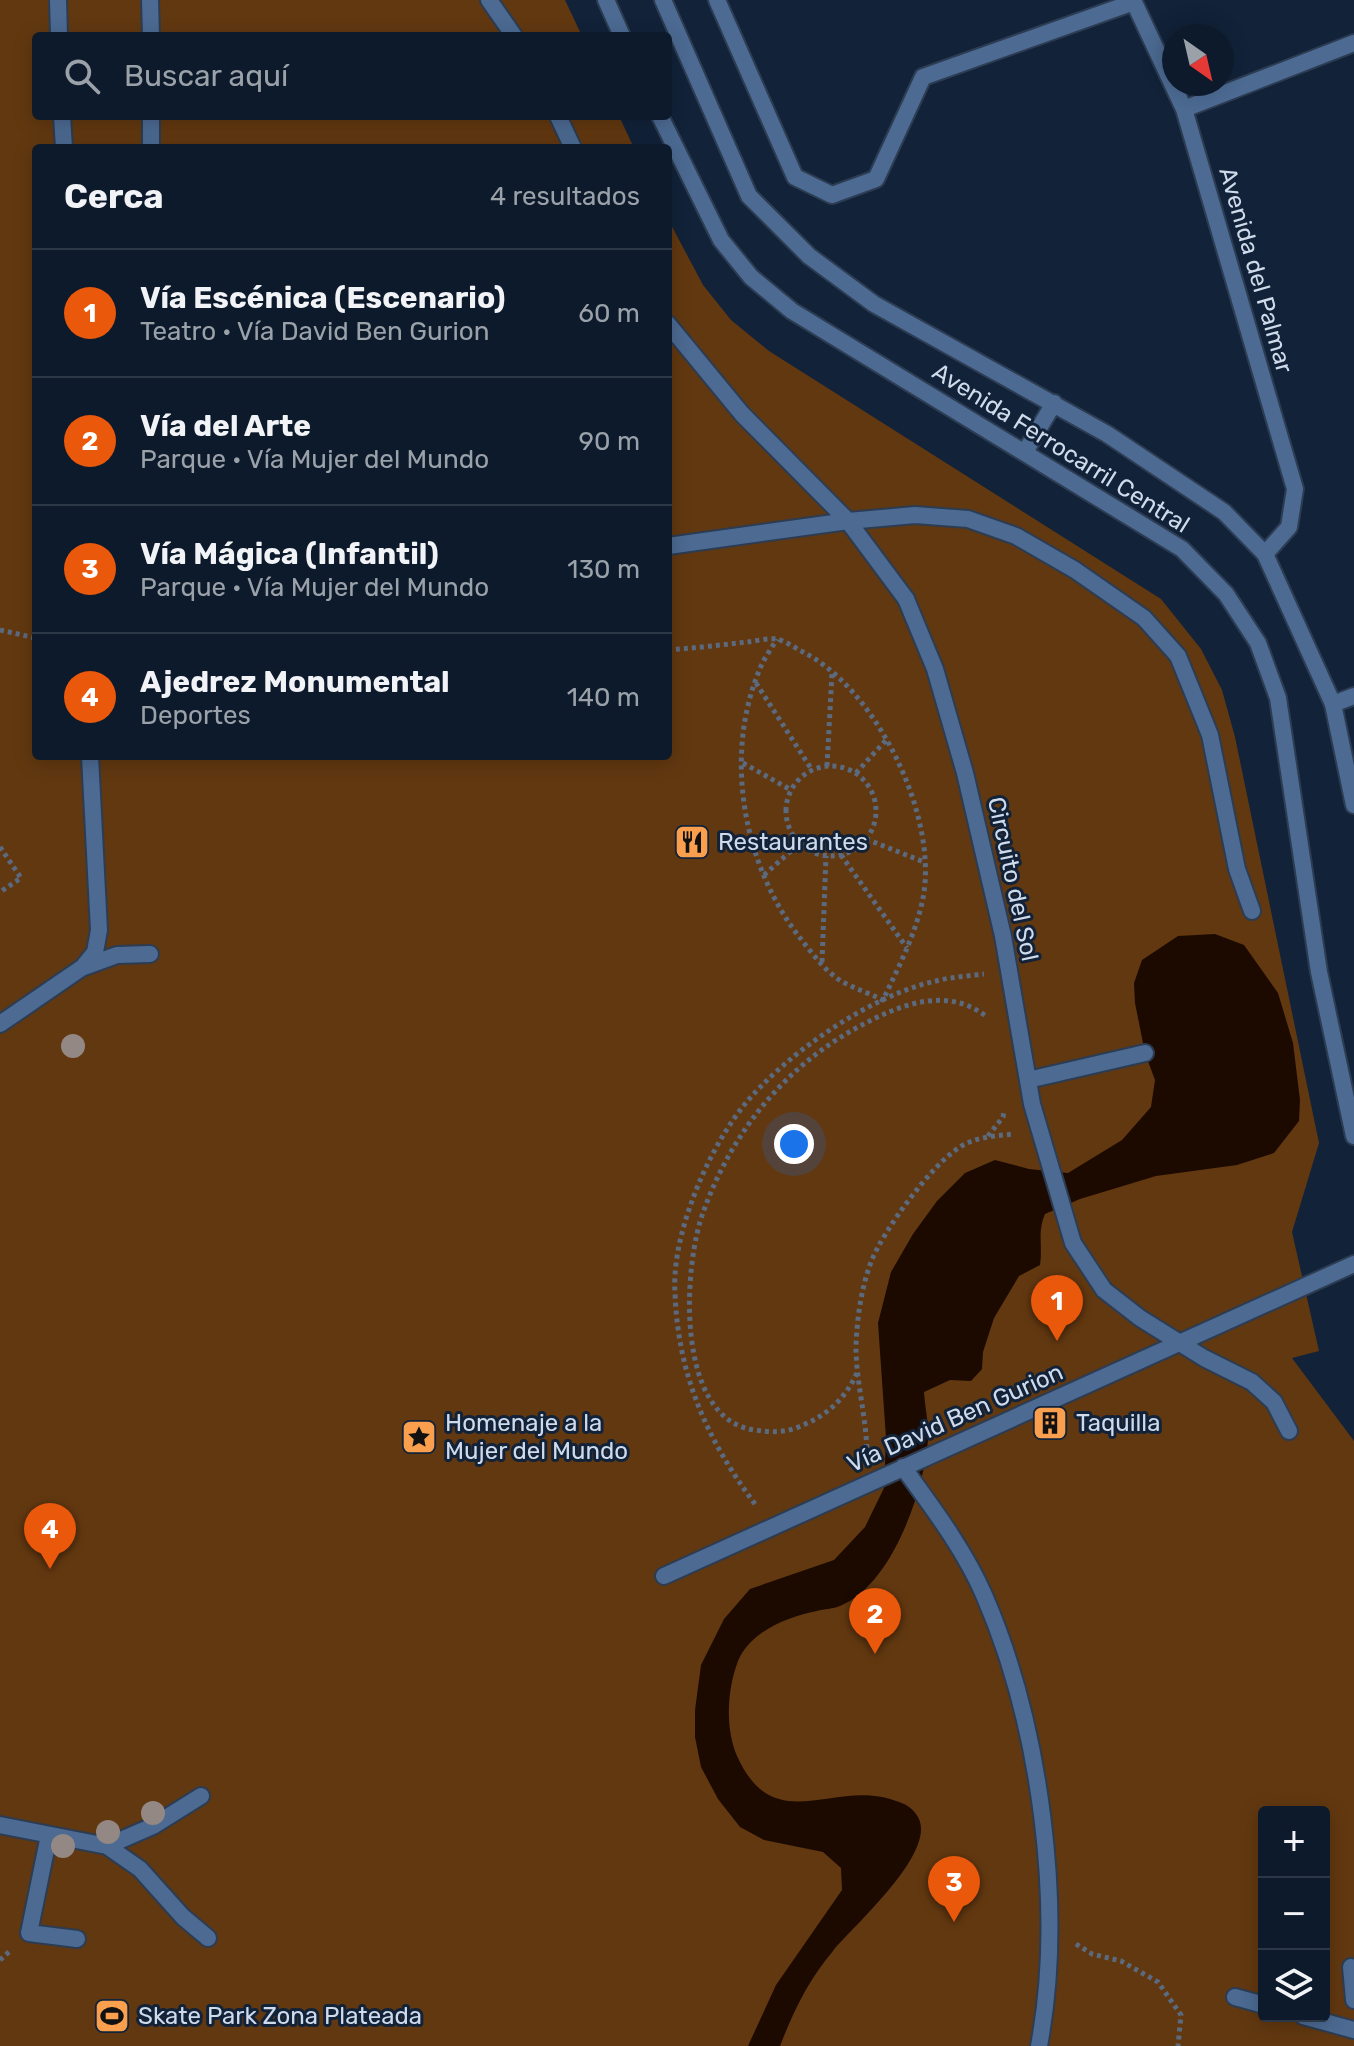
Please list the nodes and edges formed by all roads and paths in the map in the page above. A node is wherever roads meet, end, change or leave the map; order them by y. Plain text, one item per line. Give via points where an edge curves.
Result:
1 (58, 0) edge
2 (150, 0) edge
3 (489, 0) edge
4 (606, 0) edge
5 (663, 0) edge
6 (717, 0) edge
7 (1134, 1) edge
8 (59, 32) edge
9 (151, 32) edge
10 (511, 32) edge
11 (620, 32) edge
12 (1354, 43) edge
13 (1184, 109) junction
14 (62, 120) edge
15 (151, 120) edge
16 (560, 120) edge
17 (662, 120) edge
18 (64, 144) edge
19 (151, 144) edge
20 (571, 144) edge
21 (672, 329) edge
22 (1054, 403) junction
23 (1025, 452) junction
24 (848, 521) junction
25 (672, 545) edge
26 (1265, 554) junction
27 (0, 630) edge
28 (32, 637) edge
29 (777, 639) junction
30 (672, 650) edge
31 (832, 673) junction
32 (756, 682) junction
33 (1354, 696) edge
34 (1333, 704) junction
35 (887, 739) junction
36 (90, 760) edge
37 (743, 763) junction
38 (827, 766) junction
39 (812, 770) junction
40 (856, 773) junction
41 (791, 790) junction
42 (1354, 805) edge
43 (866, 839) junction
44 (800, 843) junction
45 (0, 847) edge
46 (841, 855) junction
47 (826, 856) junction
48 (924, 862) junction
49 (764, 875) junction
50 (0, 892) edge
51 (1252, 911) dead end
52 (907, 948) junction
53 (150, 954) dead end
54 (822, 962) junction
55 (83, 967) junction
56 (1008, 970) junction
57 (883, 1000) junction
58 (989, 1019) dead end
59 (0, 1024) edge
60 (1145, 1053) dead end
61 (773, 1075) junction
62 (1028, 1080) junction
63 (781, 1084) junction
64 (1006, 1106) dead end
65 (1042, 1135) junction
66 (988, 1136) junction
67 (1354, 1136) edge
68 (690, 1206) junction
69 (703, 1212) junction
70 (1354, 1264) edge
71 (1181, 1343) junction
72 (857, 1373) junction
73 (1289, 1431) dead end
74 (903, 1467) junction
75 (862, 1486) junction
76 (772, 1526) junction
77 (664, 1576) dead end
78 (201, 1796) dead end
79 (0, 1825) edge
80 (49, 1835) junction
81 (107, 1846) junction
82 (1049, 1908) junction
83 (208, 1938) dead end
84 (77, 1939) dead end
85 (1351, 1967) dead end
86 (1235, 1997) dead end
87 (1354, 2000) edge
88 (1258, 2003) edge
89 (1325, 2022) edge
90 (1354, 2030) edge
91 (1039, 2046) edge
92 (1178, 2046) edge

1 - 8 street
2 - 9 street
3 - 10 street
4 - 11 street
5 - 22 street, Avenida Ferrocarril Central via 749,196 809,256 874,304
6 - 7 street via 795,177 832,195 876,179 923,77
7 - 13 street, Avenida del Palmar
12 - 13 street
13 - 26 street, Avenida del Palmar via 1295,489 1289,527
14 - 18 street
15 - 19 street
16 - 20 street
17 - 23 street, Avenida Ferrocarril Central via 721,240 751,277 792,311
21 - 24 street, Circuito del Sol via 742,414
22 - 23 street
22 - 26 street, Avenida Ferrocarril Central via 1224,512
23 - 67 street, Avenida Ferrocarril Central via 1182,549 1226,594 1258,643 1278,698 1319,972
24 - 25 street
24 - 51 street via 915,515 968,519 1028,543 1144,618 1178,656 1210,735 1237,869
24 - 56 street, Circuito del Sol via 906,599 935,669 965,773
26 - 34 street, Avenida Ferrocarril Central
27 - 28 path
29 - 30 path
29 - 31 path via 813,656
29 - 32 path
31 - 35 path
31 - 38 path
32 - 37 path
32 - 39 path
33 - 34 street
34 - 42 street, Avenida Ferrocarril Central
35 - 40 path
35 - 48 path via 907,782
36 - 55 street via 99,930 95,952
37 - 41 path
37 - 49 path via 748,830
38 - 39 path
38 - 40 path
39 - 41 path
40 - 43 path via 874,796 874,826
41 - 44 path via 786,818
43 - 46 path
43 - 48 path
44 - 47 path
44 - 49 path
45 - 50 path via 21,878
46 - 47 path
46 - 52 path
47 - 54 path
48 - 52 path via 923,897
49 - 54 path via 792,927
52 - 57 path
53 - 55 street via 101,958
54 - 57 path via 838,978
55 - 59 street
56 - 57 path via 933,981
56 - 62 street, Circuito del Sol
57 - 61 path via 837,1025
58 - 63 path via 955,1001 914,1002 850,1031
60 - 62 street
61 - 63 path
61 - 68 path via 726,1133
62 - 65 street, Circuito del Sol
63 - 69 path via 745,1129
64 - 66 path
65 - 66 path
65 - 71 street, Circuito del Sol via 1073,1243 1104,1290
66 - 72 path via 960,1147 932,1172 872,1260 859,1307
68 - 69 path
68 - 76 path via 674,1290 686,1373 699,1413 719,1449
69 - 72 path via 690,1266 690,1333 704,1384 728,1418 745,1429 792,1429 835,1406
70 - 71 street, Vía David Ben Gurion
71 - 73 street, Circuito del Sol via 1252,1382 1274,1402
71 - 74 street, Vía David Ben Gurion
72 - 75 path via 867,1453
74 - 75 street, Vía David Ben Gurion
74 - 82 street via 983,1591 1006,1650 1033,1765
75 - 76 street, Vía David Ben Gurion
76 - 77 street, Vía David Ben Gurion
78 - 81 street
79 - 80 street
80 - 81 street
80 - 84 street via 29,1933
81 - 83 street via 140,1869
82 - 91 street via 1048,1980
82 - 92 path via 1073,1942 1158,1982 1181,2015
85 - 87 street
86 - 88 street
89 - 90 street

